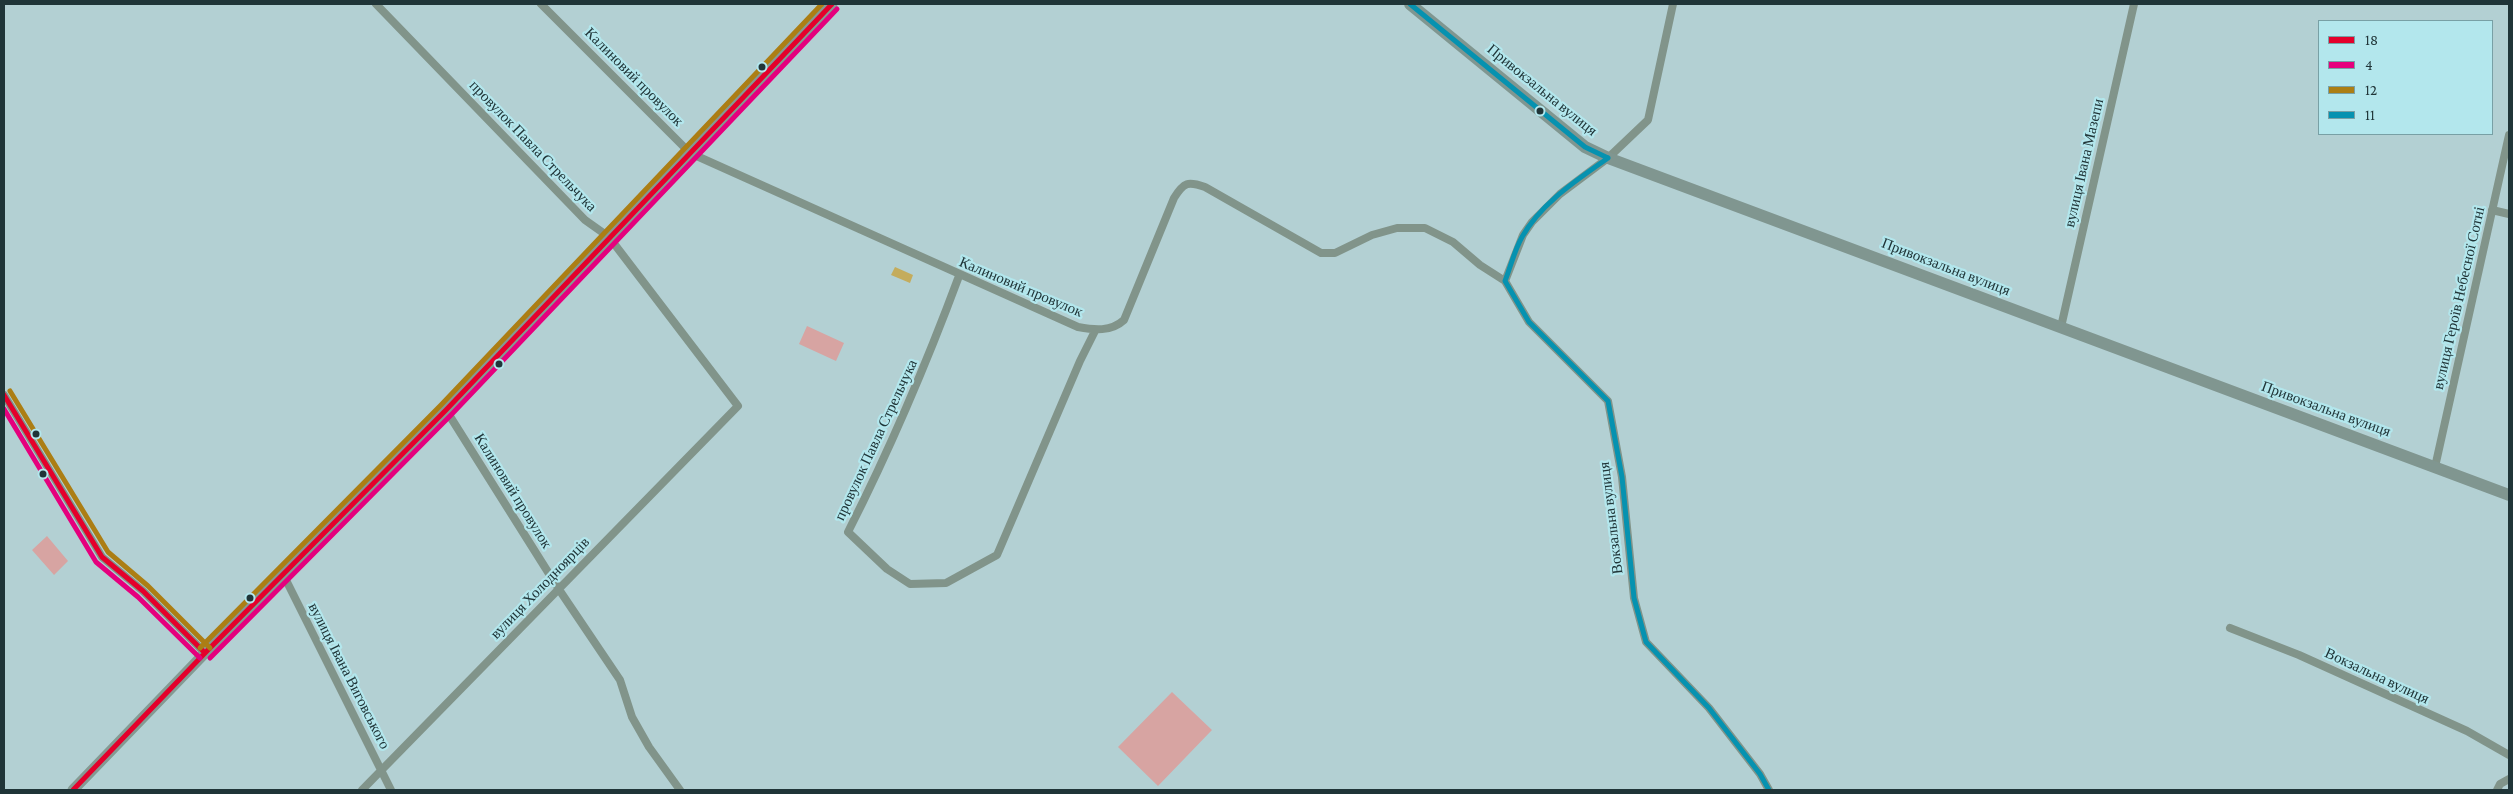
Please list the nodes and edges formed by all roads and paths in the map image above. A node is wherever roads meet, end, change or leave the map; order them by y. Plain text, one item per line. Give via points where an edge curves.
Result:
1 (376, 4) edge
2 (542, 4) edge
3 (832, 4) edge
4 (1410, 4) edge
5 (1673, 4) edge
6 (2134, 4) edge
7 (2509, 135) edge
8 (690, 153) junction
9 (1608, 158) junction
10 (2492, 210) junction
11 (2509, 214) edge
12 (609, 238) junction
13 (959, 276) junction
14 (1505, 281) junction
15 (2061, 328) junction
16 (1095, 331) junction
17 (4, 395) edge
18 (738, 406) joint
19 (446, 410) junction
20 (2435, 467) junction
21 (2509, 495) edge
22 (283, 574) junction
23 (558, 588) junction
24 (2230, 628) dead end
25 (205, 653) junction
26 (2509, 755) edge
27 (381, 770) junction
28 (2509, 779) edge
29 (73, 790) edge
30 (362, 790) edge
31 (391, 790) edge
32 (680, 790) edge
33 (1770, 790) edge
34 (2497, 790) edge

1 - 12 street, провулок Павла Стрельчука via 585,220
2 - 8 street, Калиновий провулок
3 - 8 main road
4 - 9 main road, Привокзальна вулиця via 1585,147
5 - 9 street via 1648,120
6 - 15 street, вулиця Івана Мазепи
7 - 10 street, вулиця Героїв Небесної Сотні
8 - 12 main road
8 - 13 street, Калиновий провулок
9 - 14 street via 1560,194 1532,222 1523,235
9 - 15 main road, Привокзальна вулиця
10 - 11 street
10 - 20 street, вулиця Героїв Небесної Сотні
12 - 18 street, провулок Павла Стрельчука
12 - 19 main road
13 - 16 street, Калиновий провулок via 1078,327
13 - 16 street, провулок Павла Стрельчука via 928,362 885,460 848,532 887,569 910,584 946,583 997,555
14 - 16 street, Калиновий провулок via 1453,242 1425,228 1397,228 1335,252 1322,253 1206,187 1191,182 1181,187 1174,198 1124,320 1118,326
14 - 33 street, Вокзальна вулиця via 1529,322 1608,401 1622,477 1634,598 1646,642 1709,708
15 - 20 main road, Привокзальна вулиця
17 - 25 street via 102,557
18 - 23 street, вулиця Холодноярців
19 - 22 main road
19 - 23 street, Калиновий провулок
20 - 21 main road, Привокзальна вулиця
22 - 25 main road
22 - 27 street, вулиця Івана Виговського
23 - 27 street, вулиця Холодноярців
23 - 32 street, Калиновий провулок via 620,680 632,718
24 - 26 street, Вокзальна вулиця via 2299,655 2467,731
25 - 29 main road
27 - 30 street, вулиця Холодноярців
27 - 31 street, вулиця Івана Виговського
28 - 34 street

